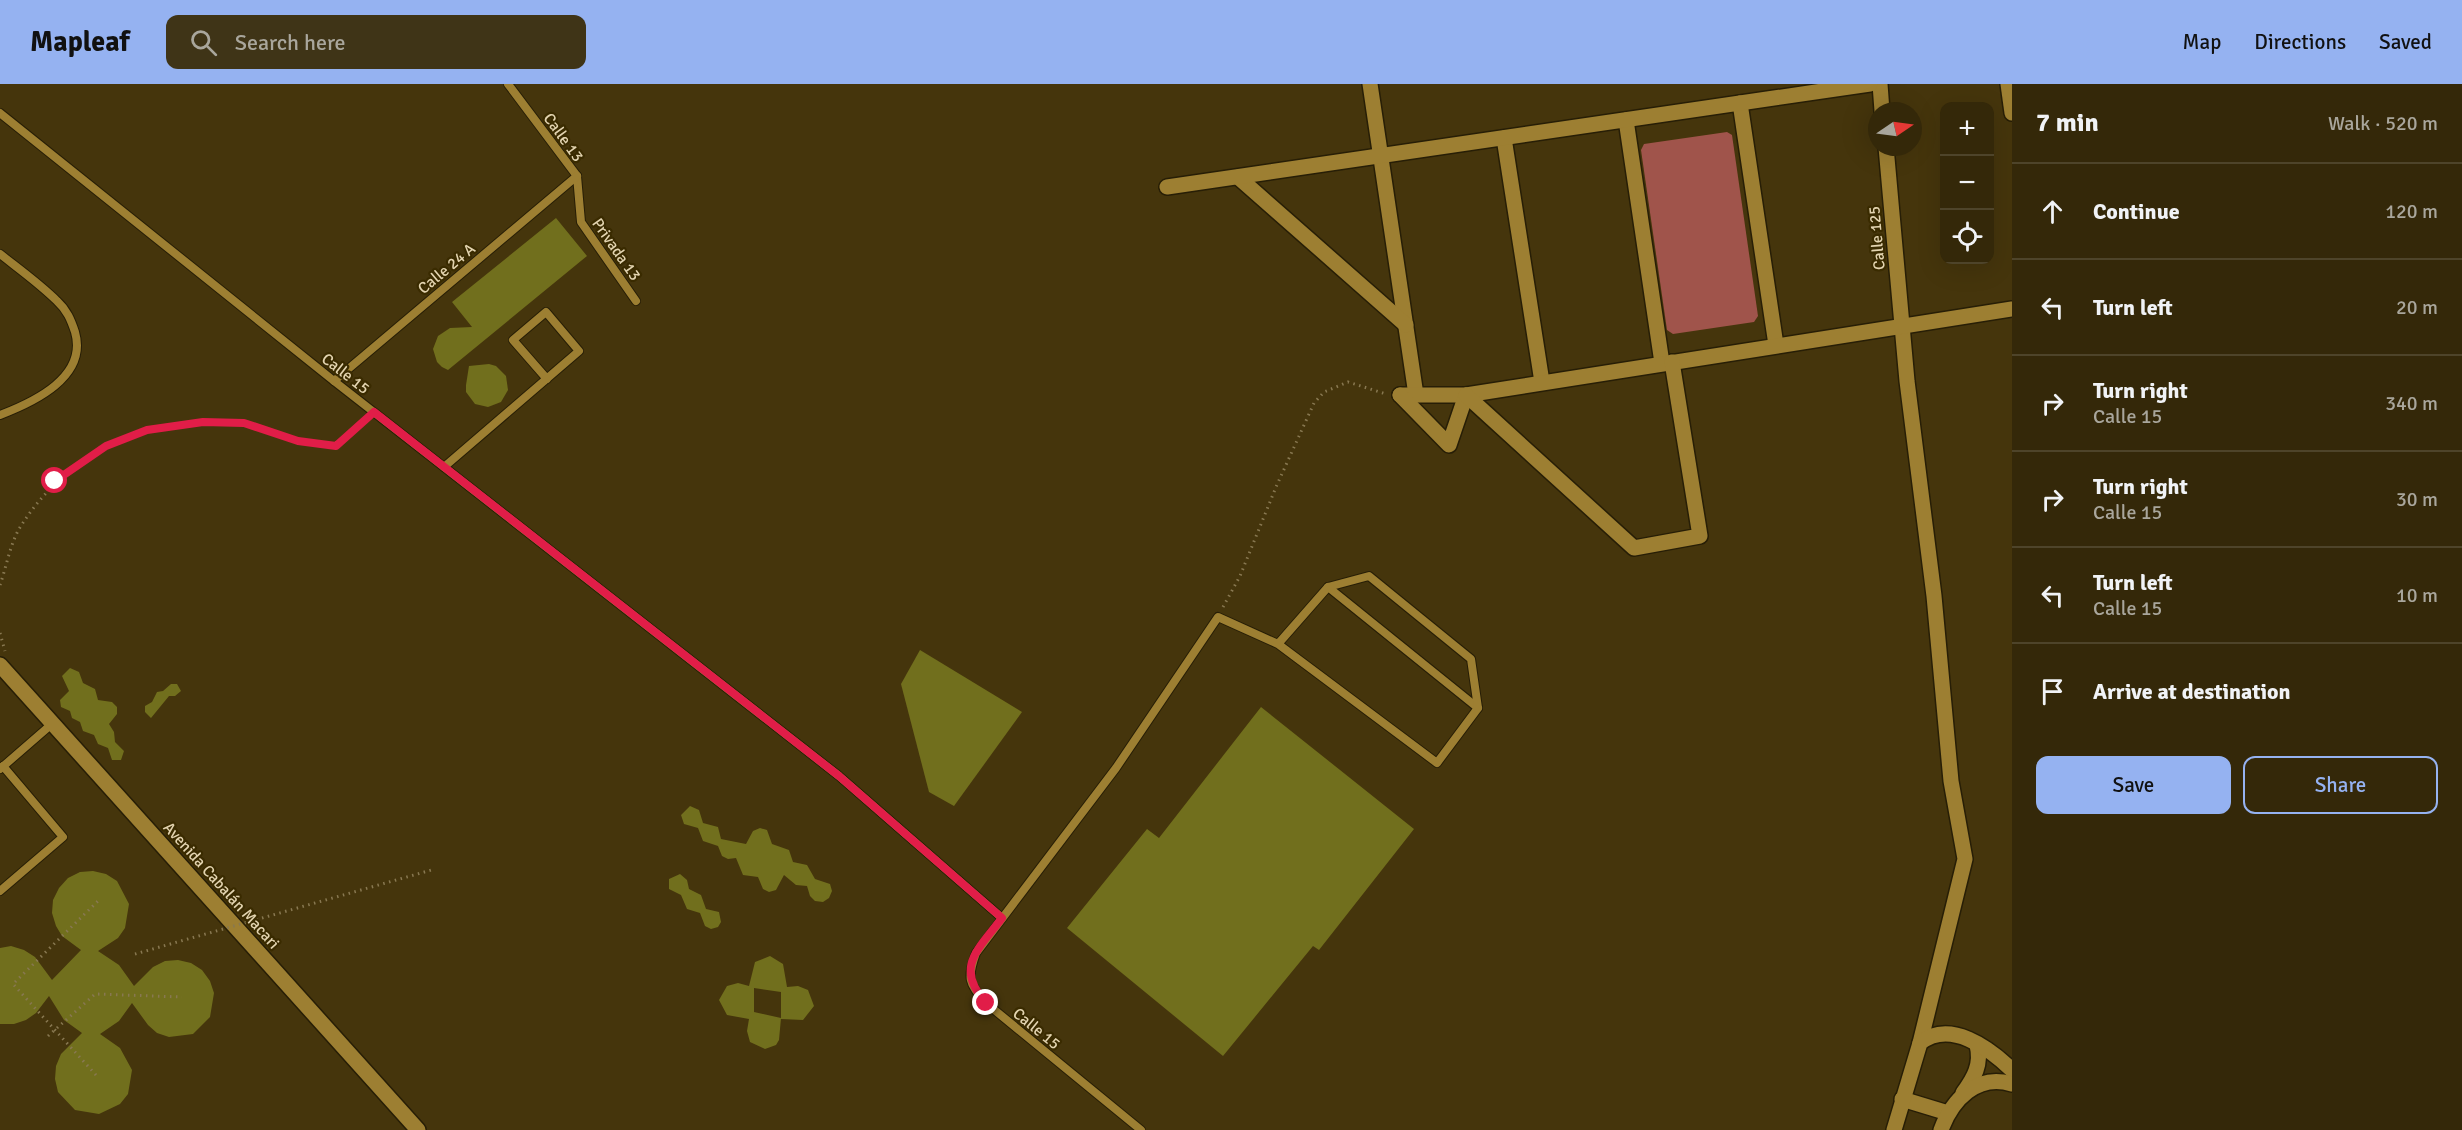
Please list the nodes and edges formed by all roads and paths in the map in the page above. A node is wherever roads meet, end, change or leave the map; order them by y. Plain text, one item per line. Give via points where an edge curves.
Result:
1 (508, 84) edge
2 (1370, 84) edge
3 (1870, 84) edge
4 (1880, 84) edge
5 (2008, 84) edge
6 (1881, 102) edge
7 (1740, 103) junction
8 (0, 112) edge
9 (2012, 113) edge
10 (1626, 120) junction
11 (1504, 138) junction
12 (1382, 156) junction
13 (1887, 156) edge
14 (576, 176) junction
15 (1238, 177) junction
16 (1167, 187) dead end
17 (0, 254) edge
18 (636, 301) dead end
19 (2012, 309) edge
20 (1406, 325) junction
21 (1903, 325) junction
22 (1776, 345) junction
23 (1667, 363) junction
24 (547, 379) junction
25 (334, 381) junction
26 (1542, 382) junction
27 (1400, 395) junction
28 (1416, 395) junction
29 (1466, 395) junction
30 (374, 412) junction
31 (0, 415) edge
32 (444, 467) junction
33 (0, 585) edge
34 (1328, 587) junction
35 (1218, 617) junction
36 (0, 633) edge
37 (1278, 644) junction
38 (10, 648) dead end
39 (0, 664) edge
40 (1478, 708) junction
41 (53, 723) junction
42 (1, 767) edge
43 (435, 869) dead end
44 (0, 891) edge
45 (98, 902) dead end
46 (1002, 918) junction
47 (135, 954) dead end
48 (182, 997) dead end
49 (55, 1030) junction
50 (48, 1036) dead end
51 (1920, 1043) junction
52 (1977, 1045) junction
53 (2012, 1070) edge
54 (96, 1075) dead end
55 (2012, 1084) edge
56 (1961, 1096) junction
57 (1902, 1099) junction
58 (1948, 1113) junction
59 (418, 1130) edge
60 (1141, 1130) edge
61 (1894, 1130) edge
62 (1941, 1130) edge

1 - 14 lane, Calle 13
2 - 12 street
3 - 7 street
4 - 6 street
5 - 9 street
7 - 10 street
7 - 22 street
8 - 25 lane, Calle 15
10 - 11 street
10 - 23 street
11 - 12 street
11 - 26 street
12 - 15 street
12 - 20 street
13 - 21 street, Calle 125
14 - 18 lane, Privada 13 via 581,222
14 - 25 lane, Calle 24 A
15 - 16 street
15 - 20 street
17 - 31 lane via 58,301 70,317 79,345 74,364 61,379 27,405
19 - 21 street
20 - 28 street
21 - 22 street
21 - 51 street, Calle 125 via 1951,781 1965,859
22 - 23 street
23 - 26 street
23 - 29 street via 1700,536 1634,548
24 - 24 lane via 579,351 546,312 513,340
24 - 32 lane
25 - 30 lane, Calle 15
26 - 29 street
27 - 28 street
27 - 29 street via 1449,445
27 - 35 path via 1348,382 1324,392 1314,403 1240,576
28 - 29 street
30 - 32 lane, Calle 15
30 - 33 path via 336,446 298,441 244,423 203,422 147,430 106,446 55,481 18,530
32 - 46 lane, Calle 15 via 839,776
34 - 37 lane
34 - 40 lane
34 - 40 lane via 1369,576 1471,659
35 - 37 lane
35 - 46 lane via 1116,768
36 - 38 path via 6,655
37 - 40 lane via 1437,763
39 - 41 street, Avenida Cabalán Macari
41 - 42 lane
41 - 59 street, Avenida Cabalán Macari
42 - 44 lane via 63,837
43 - 47 path, bridge
45 - 49 path via 13,984
46 - 60 lane, Calle 15 via 976,952 969,973 972,988
48 - 49 path via 94,994
49 - 50 path
49 - 54 path
51 - 52 street via 1929,1035 1940,1033 1960,1035
51 - 57 street
52 - 53 street via 1995,1054
52 - 56 street via 1980,1057 1976,1070
55 - 56 street via 1987,1081
56 - 58 street
57 - 58 street
57 - 61 street
58 - 62 street

